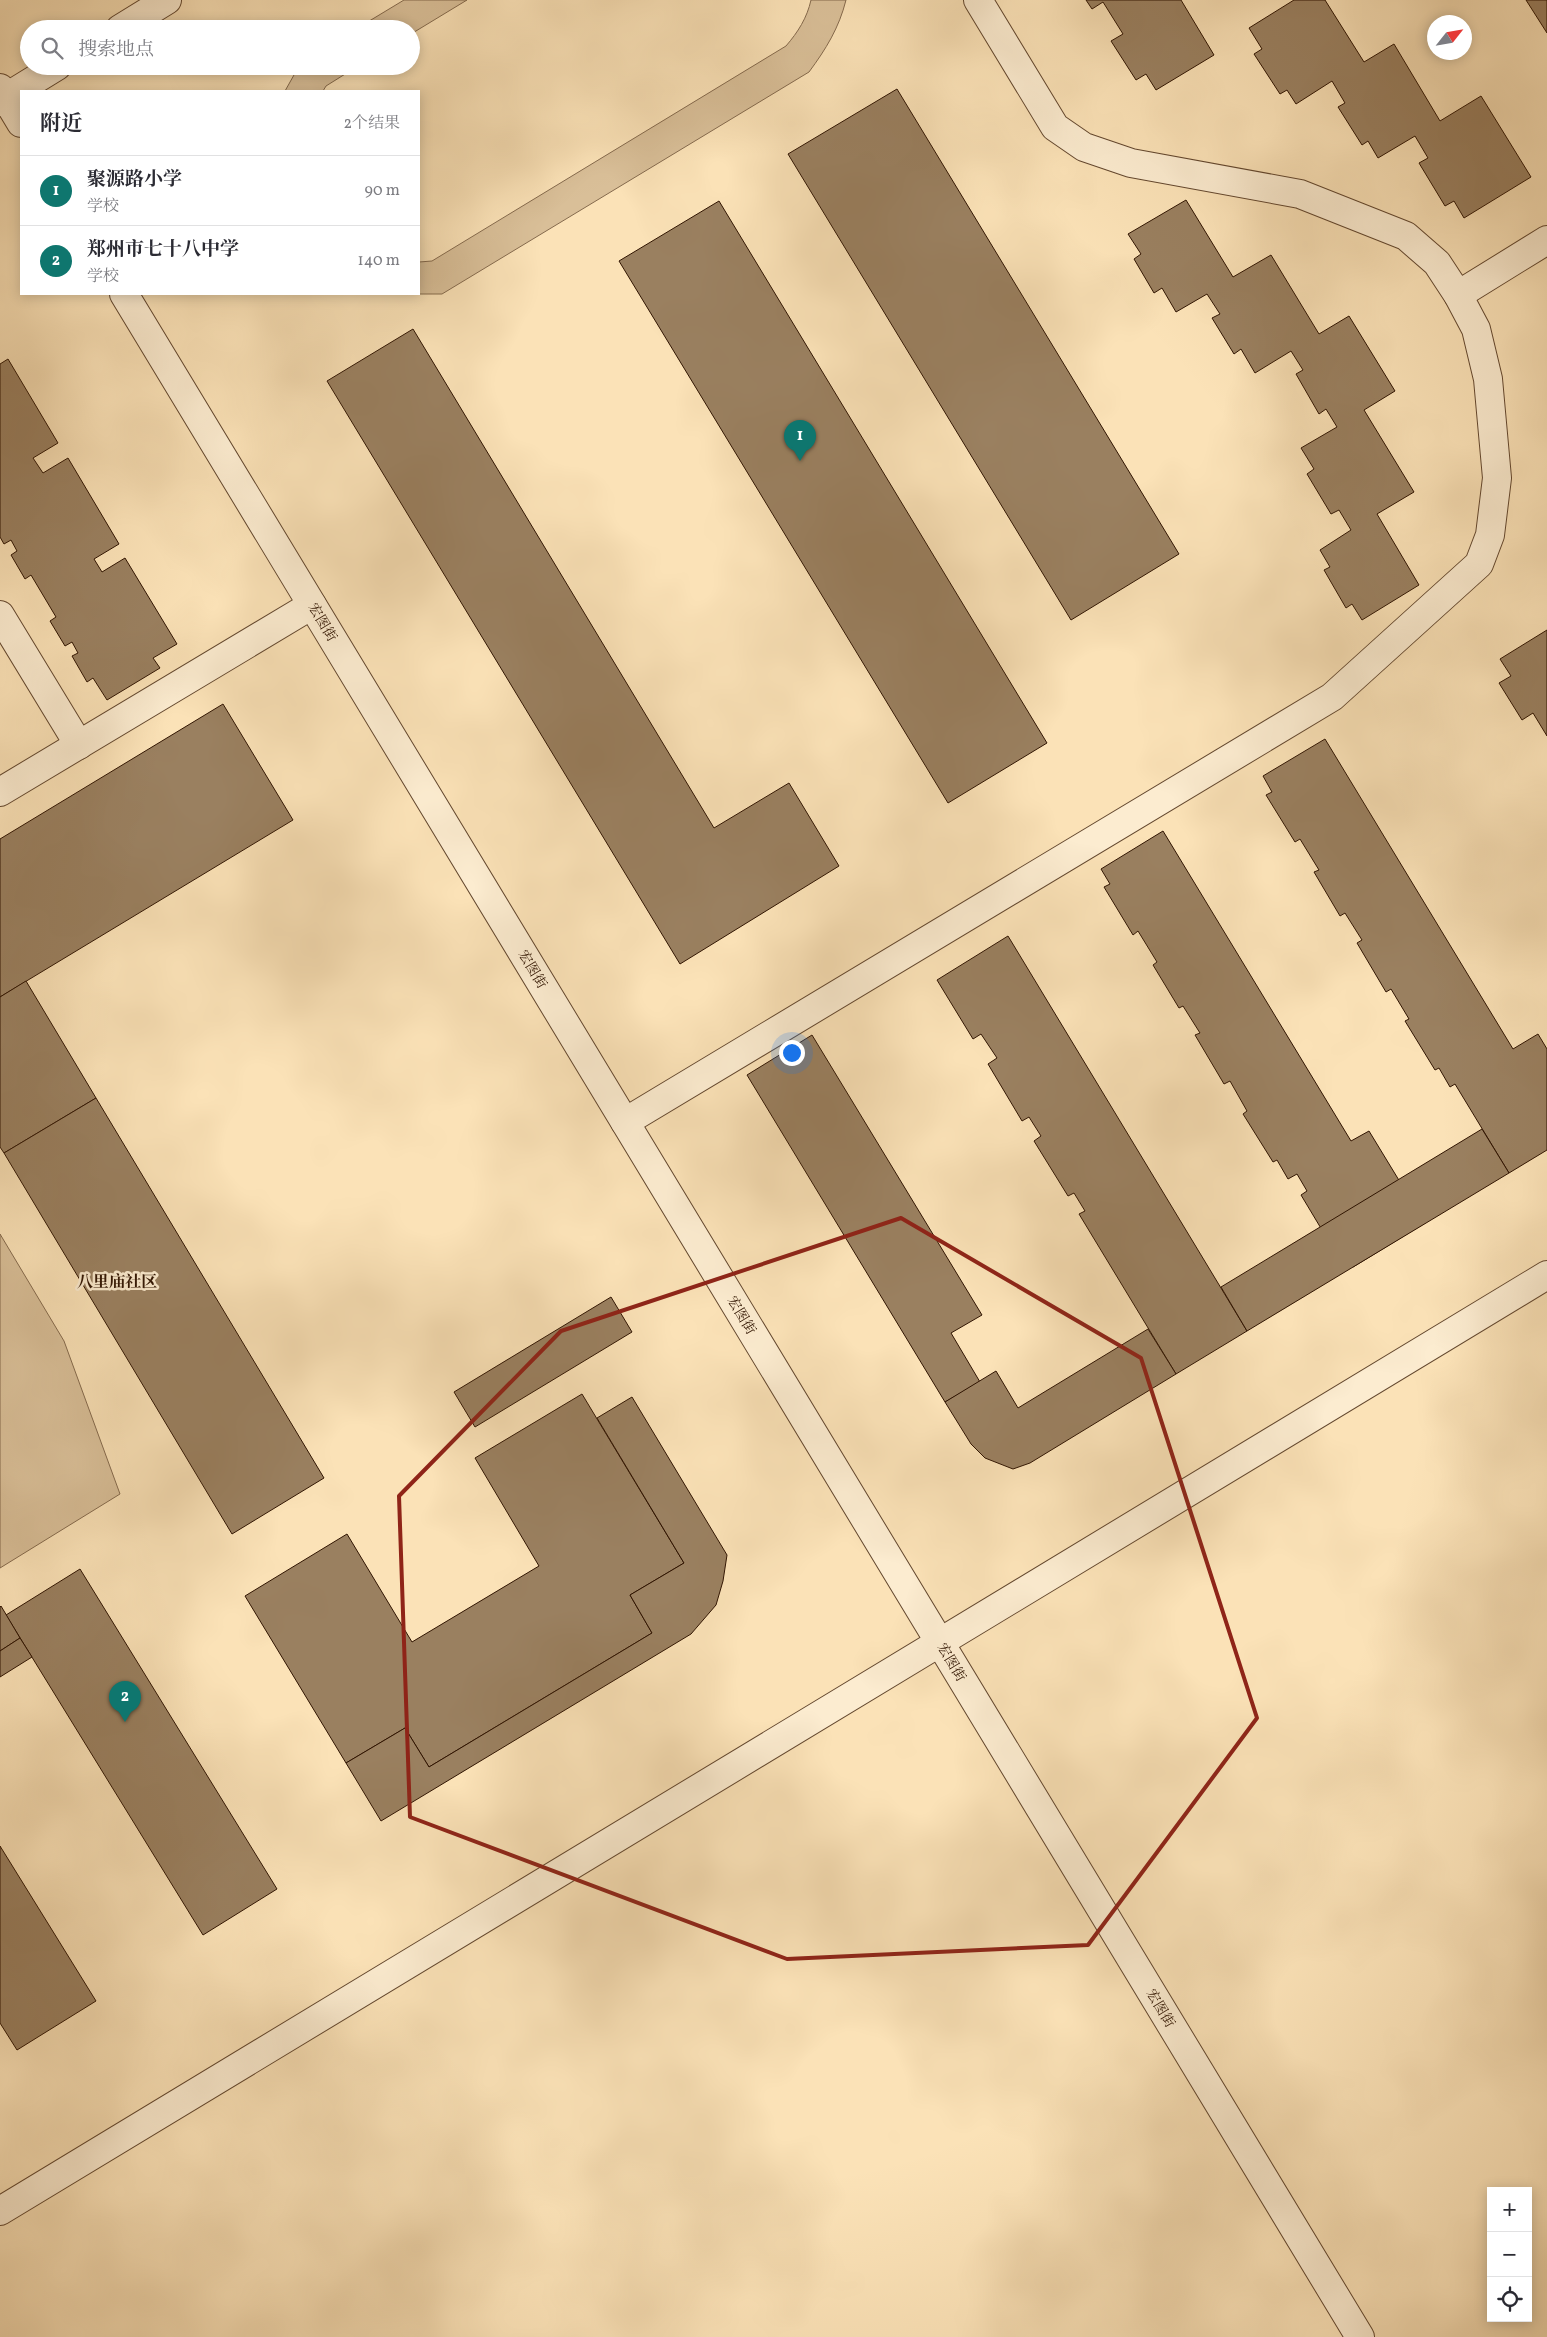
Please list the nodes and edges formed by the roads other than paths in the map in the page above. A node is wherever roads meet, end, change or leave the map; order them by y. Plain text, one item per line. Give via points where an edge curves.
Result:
1 (167, 0) edge
2 (978, 0) edge
3 (135, 20) edge
4 (40, 75) edge
5 (2, 95) edge
6 (20, 122) edge
7 (1547, 240) edge
8 (125, 295) edge
9 (1458, 295) junction
10 (312, 605) junction
11 (0, 615) edge
12 (79, 745) junction
13 (0, 792) edge
14 (625, 1122) junction
15 (1547, 1275) edge
16 (940, 1642) junction
17 (0, 2211) edge
18 (1360, 2337) edge

1 - 3 street
2 - 9 street via 1056,127 1084,147 1131,162 1300,194 1406,236 1437,263
4 - 5 street
5 - 6 street
7 - 9 street
8 - 10 street, 宏图街
9 - 14 street via 1476,330 1488,379 1497,478 1490,535 1480,564 1332,697
10 - 12 street
10 - 14 street, 宏图街
11 - 12 street
12 - 13 street
14 - 16 street, 宏图街
15 - 16 street
16 - 17 street
16 - 18 street, 宏图街

